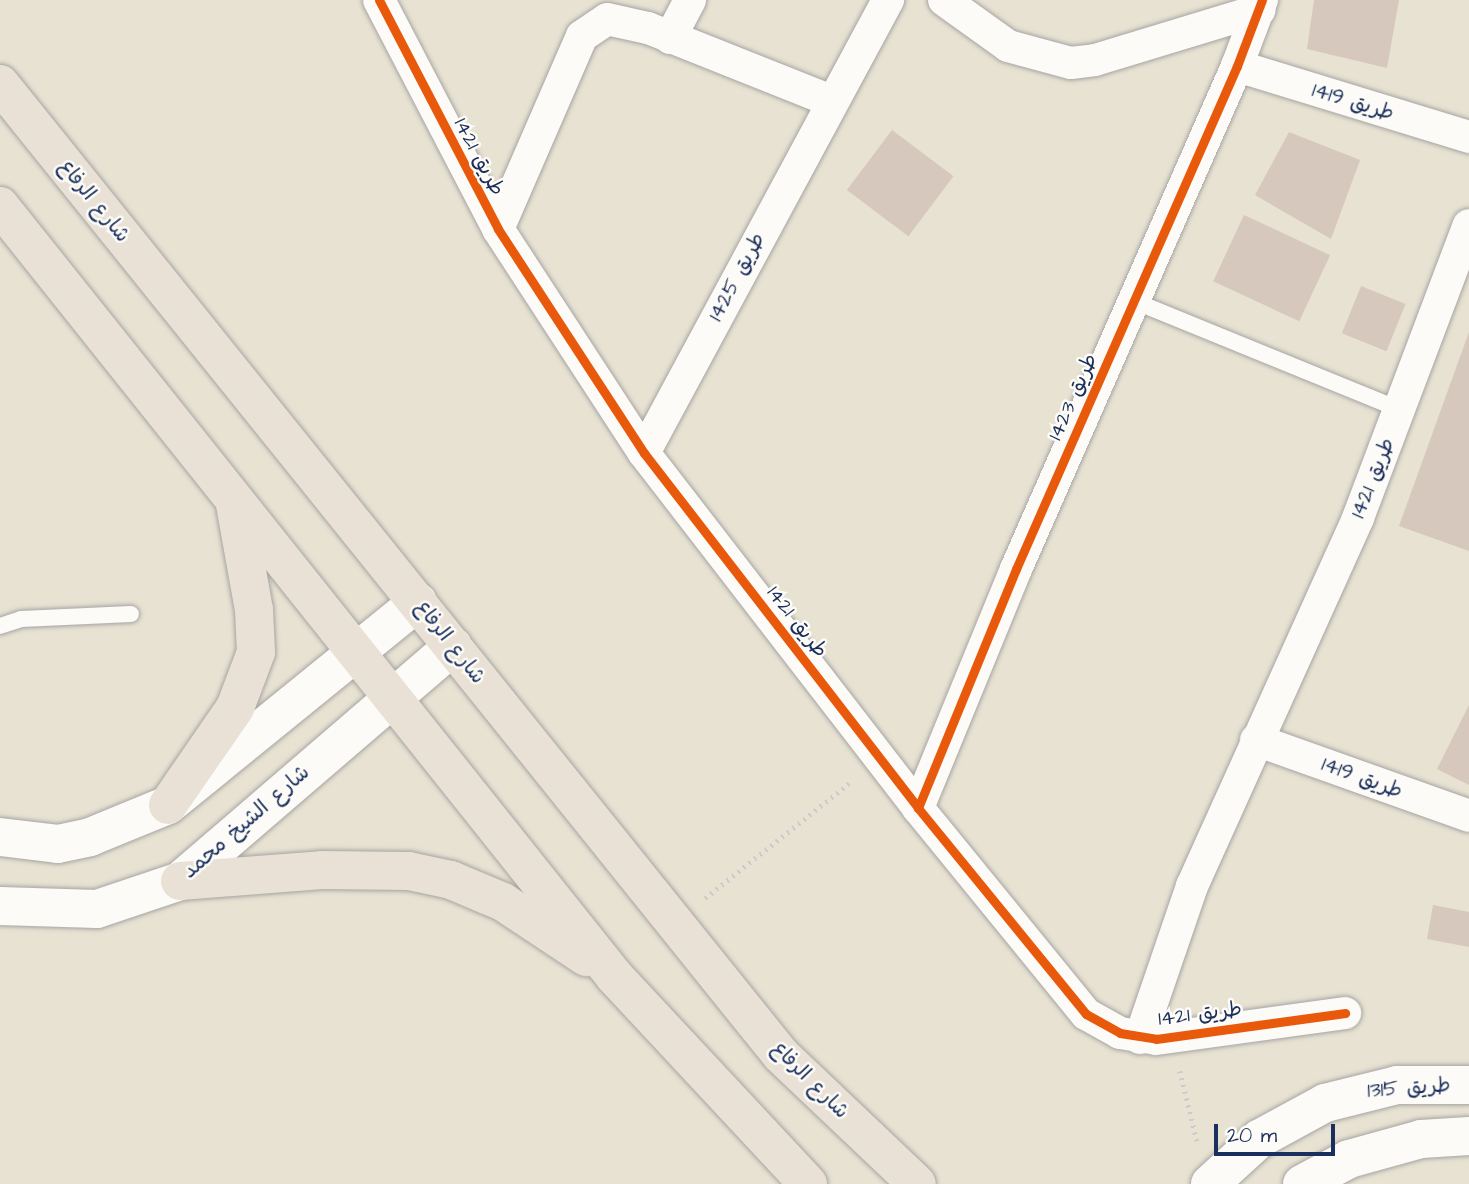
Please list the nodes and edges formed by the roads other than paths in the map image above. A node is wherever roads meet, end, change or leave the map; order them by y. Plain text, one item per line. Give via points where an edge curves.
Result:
1 (379, 0) edge
2 (690, 0) edge
3 (888, 0) edge
4 (944, 0) edge
5 (1261, 5) edge
6 (670, 38) junction
7 (1237, 66) junction
8 (0, 84) edge
9 (831, 100) junction
10 (1469, 137) edge
11 (0, 206) edge
12 (1469, 225) edge
13 (498, 229) junction
14 (1134, 301) junction
15 (1401, 410) junction
16 (644, 453) junction
17 (233, 496) junction
18 (418, 602) junction
19 (131, 614) dead end
20 (0, 626) edge
21 (453, 646) junction
22 (355, 655) junction
23 (391, 700) junction
24 (1256, 740) junction
25 (169, 805) junction
26 (918, 808) junction
27 (1469, 816) edge
28 (0, 837) edge
29 (180, 881) junction
30 (0, 906) edge
31 (615, 977) junction
32 (1345, 1013) dead end
33 (1140, 1038) junction
34 (1469, 1085) edge
35 (1469, 1136) edge
36 (808, 1184) edge
37 (917, 1184) edge
38 (1210, 1184) edge
39 (1302, 1184) edge

1 - 13 street, طريق 1421
2 - 6 street
3 - 9 street, طريق 1425
4 - 5 street via 1008,46 1071,62 1095,60
5 - 7 street, طريق 1423
6 - 9 street
6 - 13 street via 607,19 583,36
7 - 10 street, طريق 1419
7 - 14 street, طريق 1423
8 - 18 main road, شارع الرفاع
9 - 16 street, طريق 1425
11 - 17 main road
12 - 15 street, طريق 1421
13 - 16 street, طريق 1421
14 - 15 lane
14 - 26 street, طريق 1423
15 - 24 street, طريق 1421 via 1358,519
16 - 26 street, طريق 1421
17 - 22 main road
17 - 25 main road via 252,597 256,652 235,708
18 - 21 main road, شارع الرفاع
18 - 22 street
19 - 20 lane via 21,618
21 - 23 street, شارع الشيخ محمد
21 - 37 main road, شارع الرفاع via 780,1055
22 - 23 main road
22 - 25 street
23 - 29 street, شارع الشيخ محمد
23 - 31 main road
24 - 27 street, طريق 1419
24 - 33 street, طريق 1421 via 1192,886
25 - 28 street via 90,837 58,844
26 - 33 street, طريق 1421 via 1086,1014 1111,1029
29 - 30 street, شارع الشيخ محمد via 97,908
29 - 31 main road via 322,870 409,871 451,880 503,902
31 - 36 main road
32 - 33 street, طريق 1421
34 - 38 street, طريق 1315 via 1397,1085 1325,1103 1259,1139
35 - 39 street via 1421,1139 1349,1159

